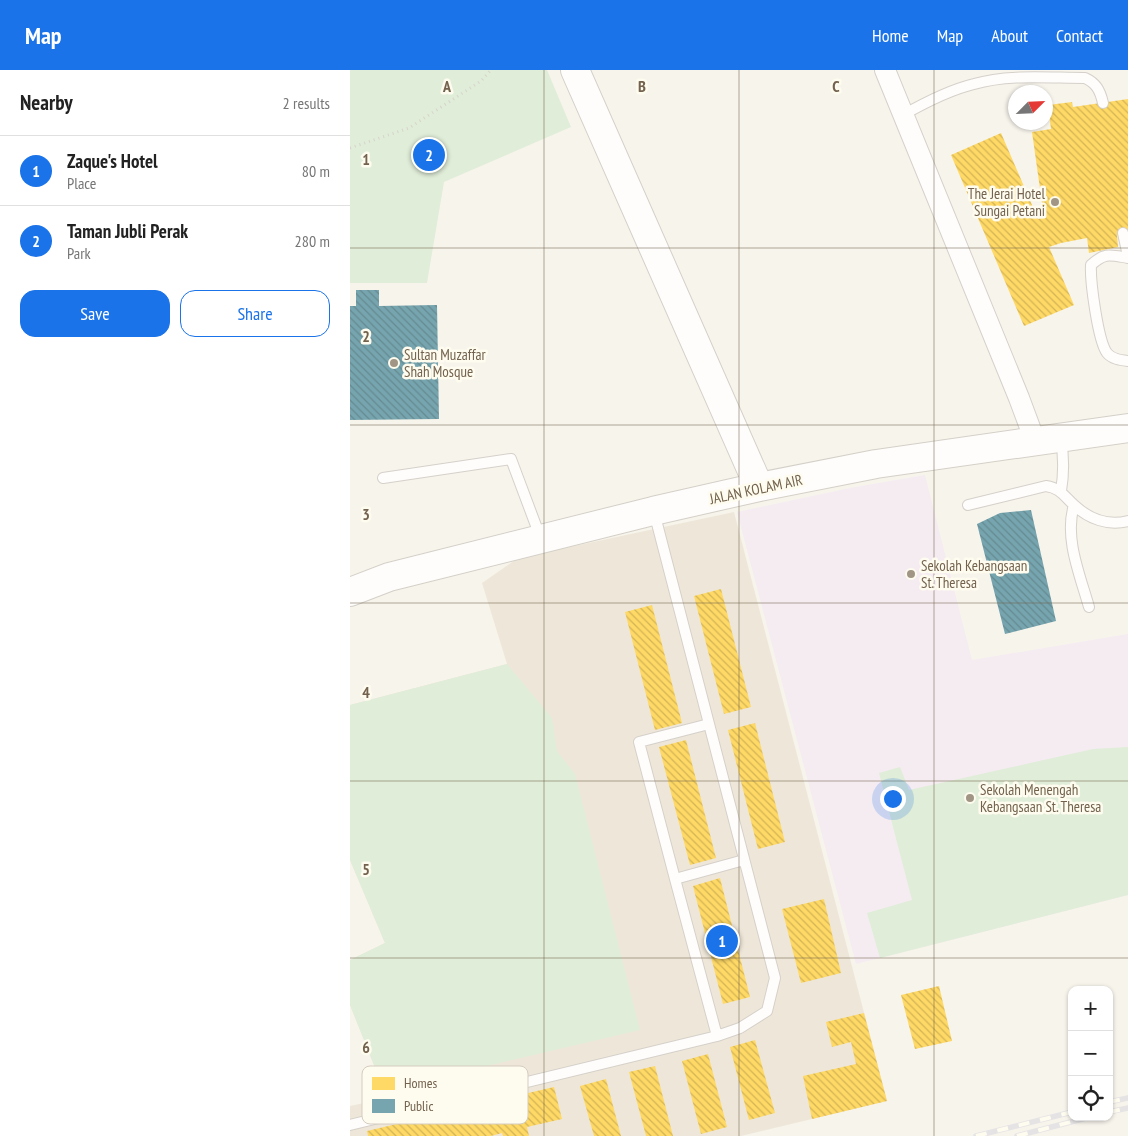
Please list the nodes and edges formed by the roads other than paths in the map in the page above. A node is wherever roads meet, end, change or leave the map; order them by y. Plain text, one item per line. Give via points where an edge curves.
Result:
1 (575, 70) edge
2 (885, 70) edge
3 (1104, 103) dead end
4 (904, 115) junction
5 (1123, 233) dead end
6 (1128, 257) edge
7 (1128, 361) edge
8 (1128, 428) edge
9 (1048, 439) junction
10 (383, 478) dead end
11 (759, 487) junction
12 (1062, 491) junction
13 (968, 505) dead end
14 (1074, 505) junction
15 (653, 511) junction
16 (1128, 521) edge
17 (541, 540) junction
18 (389, 577) junction
19 (350, 580) edge
20 (350, 592) edge
21 (1089, 607) dead end
22 (709, 724) junction
23 (744, 860) junction
24 (675, 879) junction
25 (717, 1036) junction
26 (528, 1082) edge

1 - 11 main road
2 - 4 street
3 - 4 lane via 1093,82 1084,78 1006,79 973,84 947,93
4 - 9 street via 1019,398
5 - 6 lane
6 - 7 lane via 1100,257 1091,266 1090,278 1102,344 1108,354
8 - 9 main road, JALAN KOLAM AIR
9 - 11 main road, JALAN KOLAM AIR via 876,464
9 - 12 lane via 1064,456
10 - 17 lane via 511,459
11 - 15 main road, JALAN KOLAM AIR
12 - 13 lane via 1046,486
12 - 14 lane
14 - 16 lane via 1086,515 1106,522
14 - 21 lane via 1070,518 1071,538
15 - 17 main road, JALAN KOLAM AIR
15 - 22 lane
17 - 18 main road, JALAN KOLAM AIR
18 - 19 main road, JALAN KOLAM AIR
18 - 20 main road, JALAN KOLAM AIR
22 - 23 lane
22 - 24 lane via 638,742
23 - 24 lane
23 - 25 lane via 775,978 767,1011 740,1028
24 - 25 lane
25 - 26 lane

